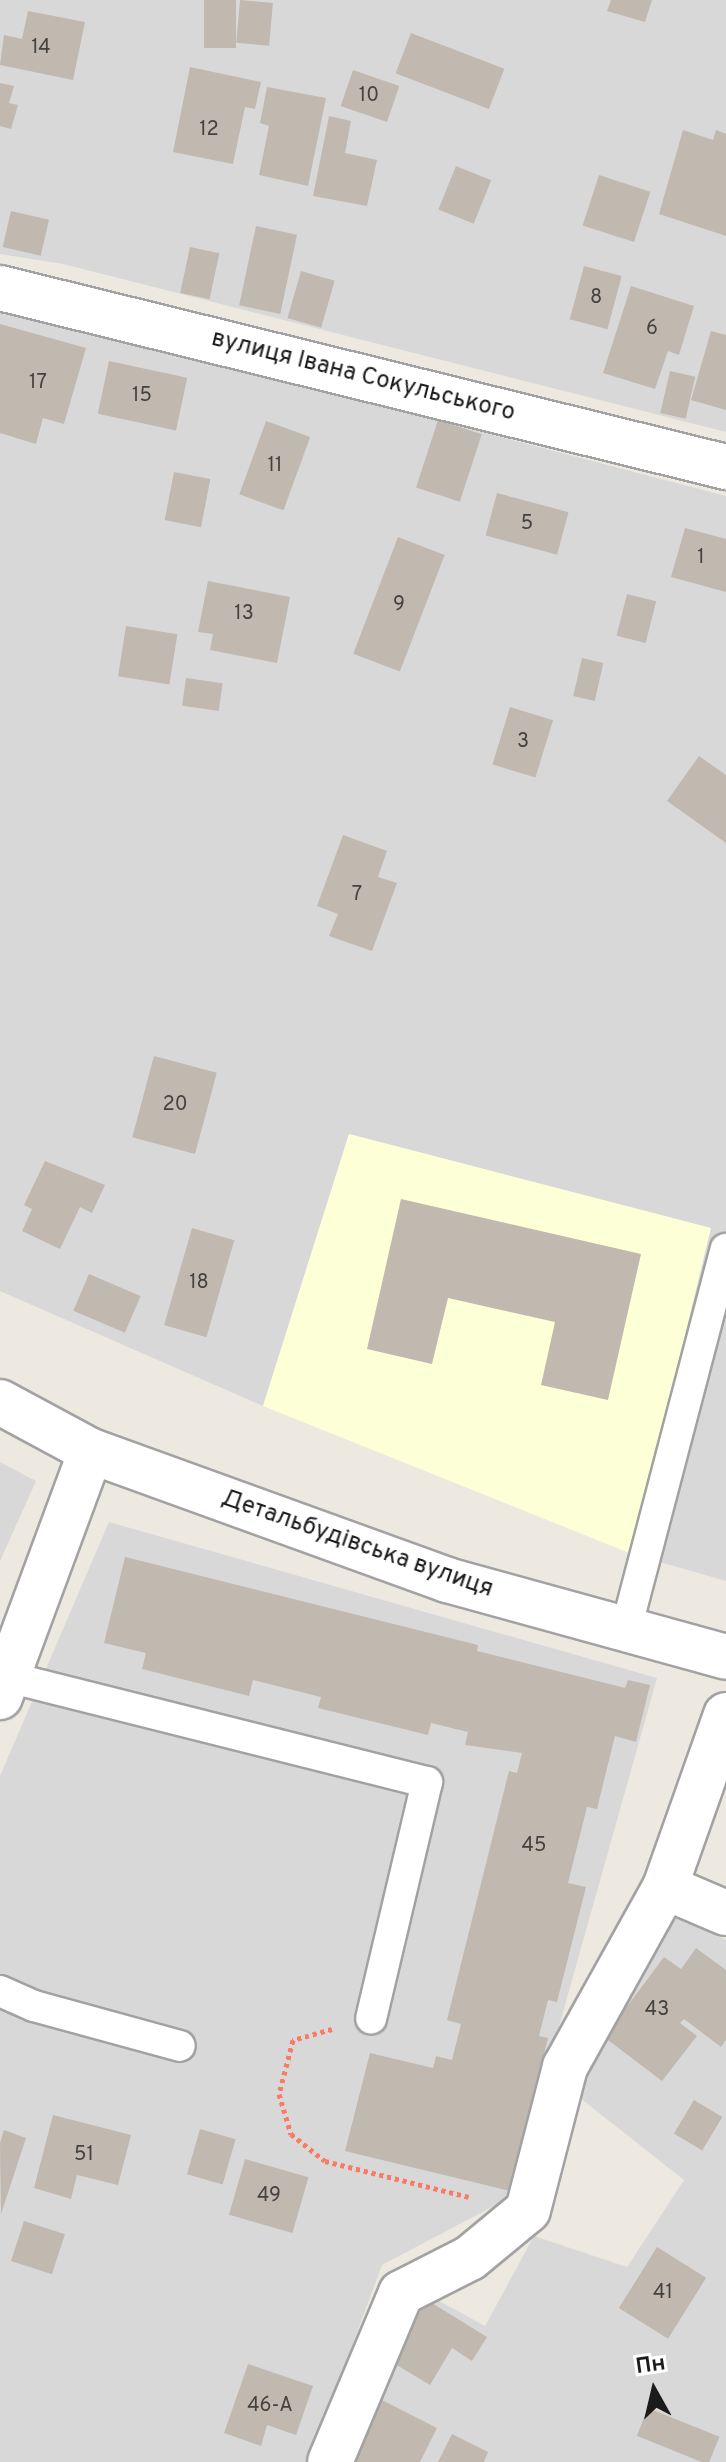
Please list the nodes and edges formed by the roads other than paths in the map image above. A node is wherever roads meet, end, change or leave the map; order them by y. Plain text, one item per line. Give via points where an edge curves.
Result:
1 (0, 288) edge
2 (726, 467) edge
3 (726, 1249) edge
4 (0, 1402) edge
5 (91, 1451) junction
6 (626, 1629) junction
7 (726, 1657) edge
8 (4, 1687) edge
9 (726, 1715) edge
10 (665, 1887) junction
11 (726, 1913) edge
12 (0, 1991) edge
13 (371, 2018) road end
14 (180, 2046) dead end
15 (330, 2462) edge

1 - 2 street, вулиця Івана Сокульського
3 - 6 lane
4 - 5 street, Детальбудівська вулиця
5 - 6 street, Детальбудівська вулиця via 447,1580
5 - 8 street
6 - 7 street, Детальбудівська вулиця
8 - 13 lane via 427,1782
9 - 10 street
10 - 11 street
10 - 15 street via 565,2067 528,2210 470,2258 401,2293
12 - 14 lane via 34,2006

